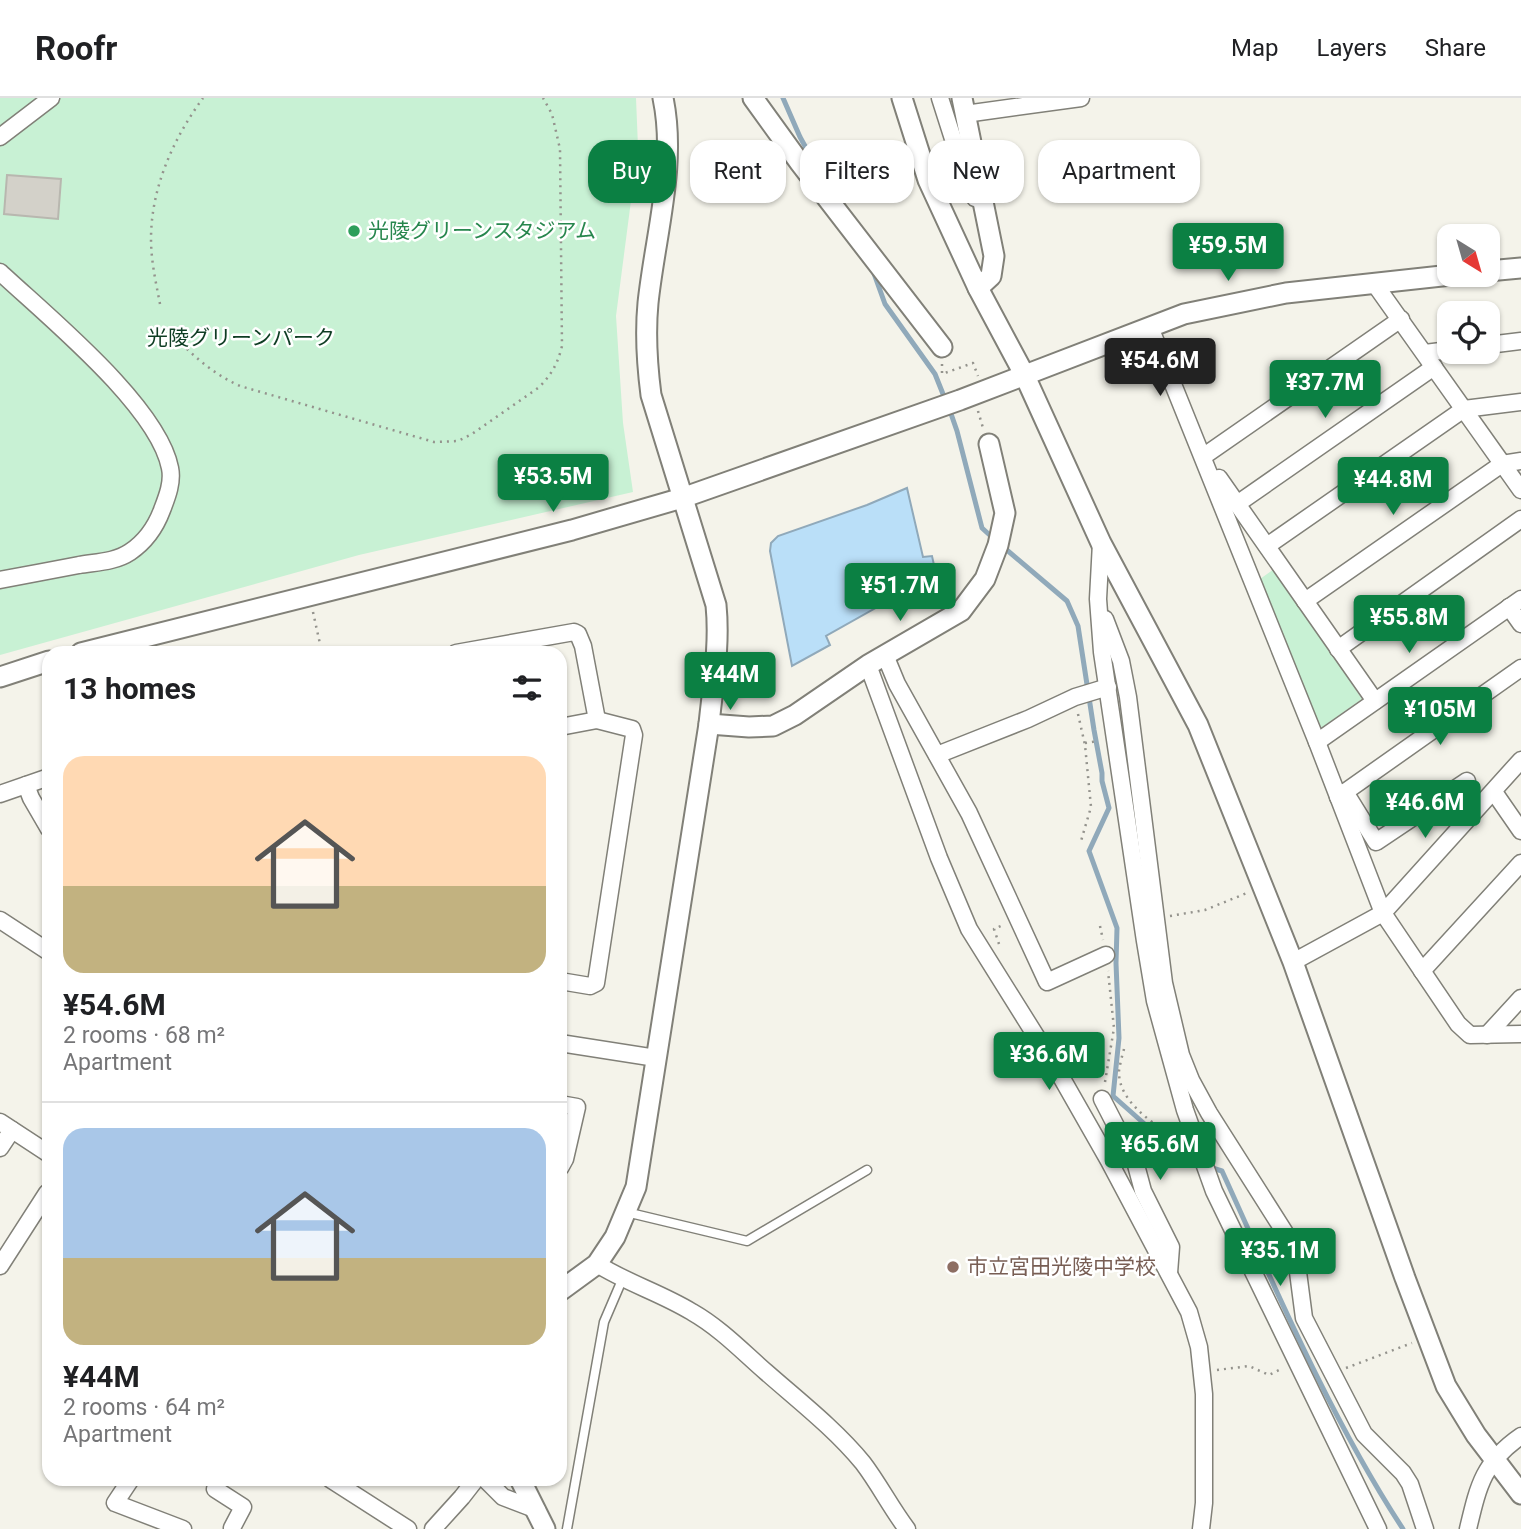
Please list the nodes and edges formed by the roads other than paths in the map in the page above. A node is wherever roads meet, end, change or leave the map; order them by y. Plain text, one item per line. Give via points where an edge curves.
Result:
1 (51, 98) edge
2 (753, 98) edge
3 (902, 98) edge
4 (940, 98) edge
5 (1081, 98) edge
6 (668, 99) edge
7 (964, 106) edge
8 (0, 137) edge
9 (953, 140) edge
10 (971, 140) edge
11 (984, 203) edge
12 (1521, 268) edge
13 (1500, 270) edge
14 (0, 272) edge
15 (1437, 276) edge
16 (1374, 283) junction
17 (978, 288) junction
18 (1401, 319) junction
19 (1150, 327) junction
20 (1521, 341) edge
21 (1500, 344) edge
22 (942, 347) road end
23 (1437, 352) edge
24 (1425, 353) junction
25 (1434, 367) junction
26 (1024, 374) junction
27 (1521, 402) edge
28 (1464, 409) junction
29 (989, 444) road end
30 (1204, 456) junction
31 (1521, 461) edge
32 (1502, 464) junction
33 (1521, 490) edge
34 (682, 498) junction
35 (1237, 504) junction
36 (1521, 519) edge
37 (1101, 542) junction
38 (1267, 546) junction
39 (0, 580) edge
40 (1098, 599) junction
41 (1305, 601) junction
42 (1515, 603) edge
43 (1521, 624) edge
44 (109, 646) edge
45 (495, 646) edge
46 (1338, 649) junction
47 (877, 660) junction
48 (42, 663) edge
49 (1521, 668) edge
50 (0, 677) edge
51 (1108, 687) junction
52 (1375, 701) junction
53 (597, 720) junction
54 (709, 724) junction
55 (567, 726) edge
56 (1317, 742) junction
57 (937, 755) junction
58 (1521, 760) edge
59 (42, 779) edge
60 (1467, 780) dead end
61 (26, 785) junction
62 (1494, 792) junction
63 (0, 794) edge
64 (1342, 794) junction
65 (42, 817) edge
66 (1521, 831) edge
67 (1521, 863) edge
68 (1382, 913) junction
69 (0, 920) edge
70 (42, 947) edge
71 (1106, 955) road end
72 (1293, 962) junction
73 (1422, 971) junction
74 (567, 982) edge
75 (1521, 998) edge
76 (1521, 1034) edge
77 (1487, 1035) junction
78 (567, 1044) edge
79 (656, 1058) junction
80 (1102, 1099) road end
81 (567, 1105) edge
82 (6, 1126) edge
83 (0, 1148) edge
84 (42, 1149) edge
85 (567, 1150) edge
86 (867, 1170) dead end
87 (42, 1201) edge
88 (626, 1212) junction
89 (597, 1264) junction
90 (0, 1265) edge
91 (1169, 1276) junction
92 (622, 1280) junction
93 (567, 1286) edge
94 (1521, 1436) edge
95 (1495, 1460) junction
96 (126, 1486) edge
97 (341, 1486) edge
98 (471, 1486) edge
99 (492, 1486) edge
100 (524, 1486) edge
101 (215, 1489) dead end
102 (1521, 1494) edge
103 (537, 1510) junction
104 (1373, 1527) edge
105 (183, 1529) edge
106 (232, 1529) edge
107 (408, 1529) edge
108 (433, 1529) edge
109 (545, 1529) edge
110 (567, 1529) edge
111 (908, 1529) edge
112 (1201, 1529) edge
113 (1425, 1529) edge
114 (1468, 1529) edge

1 - 8 street
2 - 22 street
3 - 17 street via 928,180
4 - 9 street
5 - 7 street
6 - 34 street via 647,362 651,395
7 - 10 street
11 - 17 street via 994,256 991,276
12 - 13 street
14 - 39 street via 119,387 155,432 171,471 168,494 153,529 130,552 111,561
15 - 16 street
16 - 18 street
16 - 19 street via 1246,300
17 - 26 street
18 - 24 street
18 - 30 street
19 - 26 street
19 - 30 street
20 - 21 street
23 - 24 street
24 - 25 street
25 - 28 street
25 - 35 street
26 - 34 street
26 - 37 street
27 - 28 street
28 - 32 street
28 - 38 street
29 - 47 street via 1005,513 985,579 961,611
30 - 35 street
30 - 56 street
31 - 32 street
32 - 33 street
32 - 41 street
34 - 44 street
34 - 54 street via 717,617
35 - 38 street
36 - 46 street
37 - 40 street
37 - 72 street via 1198,725
38 - 41 street
40 - 51 street
40 - 113 street via 1121,661 1128,697 1164,983 1181,1055 1209,1113 1289,1239 1304,1318 1364,1434 1410,1484
41 - 46 street
42 - 43 street
42 - 52 street
45 - 53 street via 578,634
46 - 52 street
47 - 54 street via 773,726
47 - 57 street via 897,684
47 - 91 street via 939,858 970,929 1063,1080
48 - 50 street
49 - 64 street
51 - 57 street
51 - 104 street via 1155,1001 1185,1110 1214,1191
52 - 56 street
53 - 55 street
53 - 74 street via 632,729 634,735 596,983
54 - 79 street
56 - 64 street
57 - 71 street via 969,813 1047,982
58 - 62 street
59 - 61 street
60 - 64 street via 1376,842
61 - 63 street
61 - 65 street
62 - 66 street
62 - 68 street
64 - 68 street
67 - 73 street
68 - 72 street
68 - 73 street
69 - 70 street
72 - 95 street via 1446,1386
73 - 77 street via 1458,1024 1470,1035
75 - 77 street
76 - 77 street
78 - 79 street
79 - 88 street via 636,1187
80 - 91 street via 1171,1247
81 - 85 street via 576,1107
82 - 83 street
82 - 84 street
86 - 88 lane via 747,1241
87 - 90 street
88 - 89 street
89 - 92 street
89 - 93 street
91 - 112 street via 1199,1347 1204,1394
92 - 110 lane via 604,1322
92 - 111 street via 692,1312 727,1336 848,1447
94 - 95 street
95 - 102 street
95 - 114 street via 1482,1477
96 - 105 street via 115,1503
97 - 107 street
98 - 108 street
99 - 103 street via 503,1497
100 - 103 street
101 - 106 street via 243,1507
103 - 109 street

